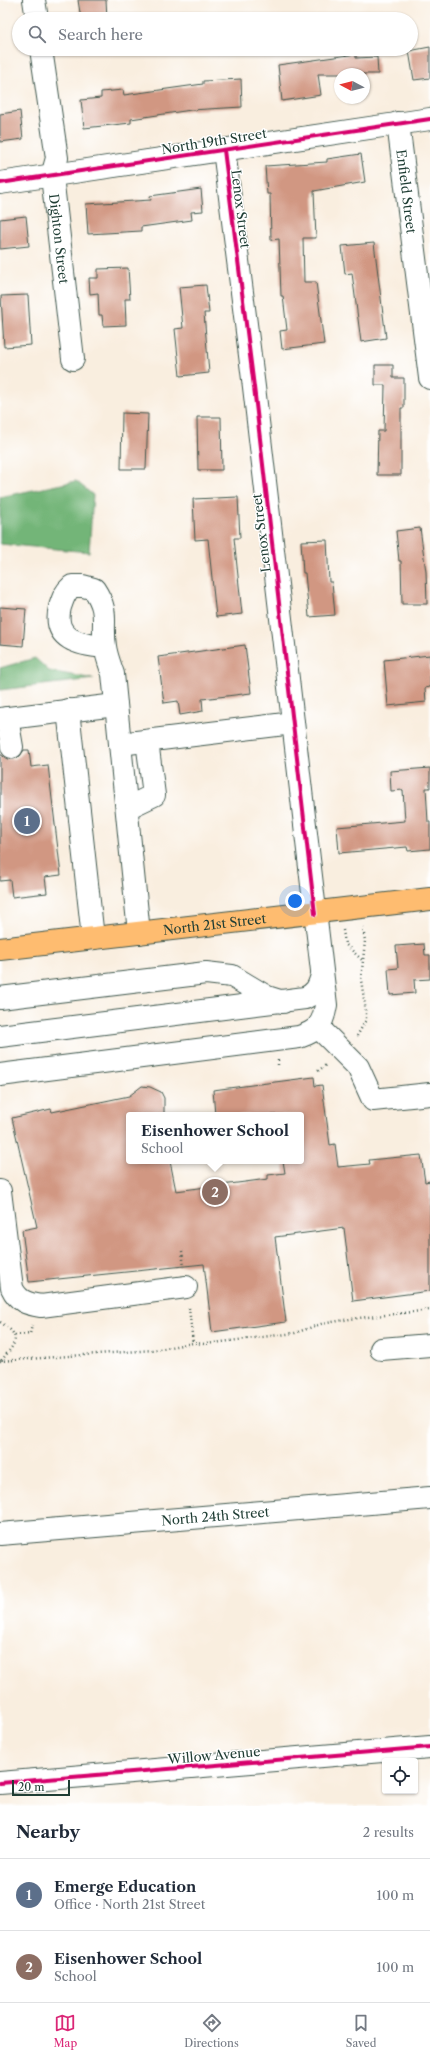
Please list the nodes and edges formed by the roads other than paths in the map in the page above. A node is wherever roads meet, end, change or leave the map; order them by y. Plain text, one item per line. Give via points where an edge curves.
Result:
1 (34, 0) edge
2 (36, 12) edge
3 (42, 56) edge
4 (430, 119) edge
5 (398, 123) junction
6 (224, 150) junction
7 (52, 176) junction
8 (0, 184) edge
9 (73, 359) dead end
10 (430, 378) edge
11 (105, 647) dead end
12 (116, 705) junction
13 (68, 710) junction
14 (4, 718) edge
15 (293, 723) junction
16 (147, 741) junction
17 (120, 744) junction
18 (12, 747) dead end
19 (127, 808) junction
20 (430, 899) edge
21 (315, 914) junction
22 (139, 933) junction
23 (93, 938) junction
24 (0, 949) edge
25 (322, 975) junction
26 (0, 998) edge
27 (284, 1002) junction
28 (318, 1026) junction
29 (0, 1036) edge
30 (0, 1075) edge
31 (430, 1094) edge
32 (0, 1191) edge
33 (186, 1287) dead end
34 (430, 1345) edge
35 (381, 1349) dead end
36 (430, 1498) edge
37 (0, 1534) edge
38 (430, 1747) edge
39 (0, 1783) edge

1 - 2 street
3 - 7 street, Dighton Street via 57,158
4 - 5 street, North 19th Street
5 - 6 street, North 19th Street
5 - 10 street, Enfield Street
6 - 7 street, North 19th Street
6 - 15 street, Lenox Street
7 - 8 street, North 19th Street
7 - 9 street, Dighton Street
11 - 12 street via 113,674
12 - 13 street
12 - 17 street
13 - 14 street
13 - 23 street
14 - 18 street
15 - 16 street
15 - 21 street, Lenox Street
16 - 17 street
16 - 19 street via 154,795
17 - 19 street
19 - 22 street
20 - 21 main road, North 21st Street
21 - 22 main road, North 21st Street
21 - 25 street, Lenox Street
22 - 23 main road, North 21st Street
23 - 24 main road, North 21st Street
25 - 27 street via 319,987 313,995
25 - 28 street, Lenox Street via 326,1005 324,1019
26 - 27 street via 206,973 232,976 267,997
27 - 29 street
28 - 30 street via 309,1034 299,1037
28 - 31 street via 358,1067 373,1100
32 - 33 street via 12,1288 21,1301 40,1306
34 - 35 street
36 - 37 street, North 24th Street
38 - 39 street, Willow Avenue

